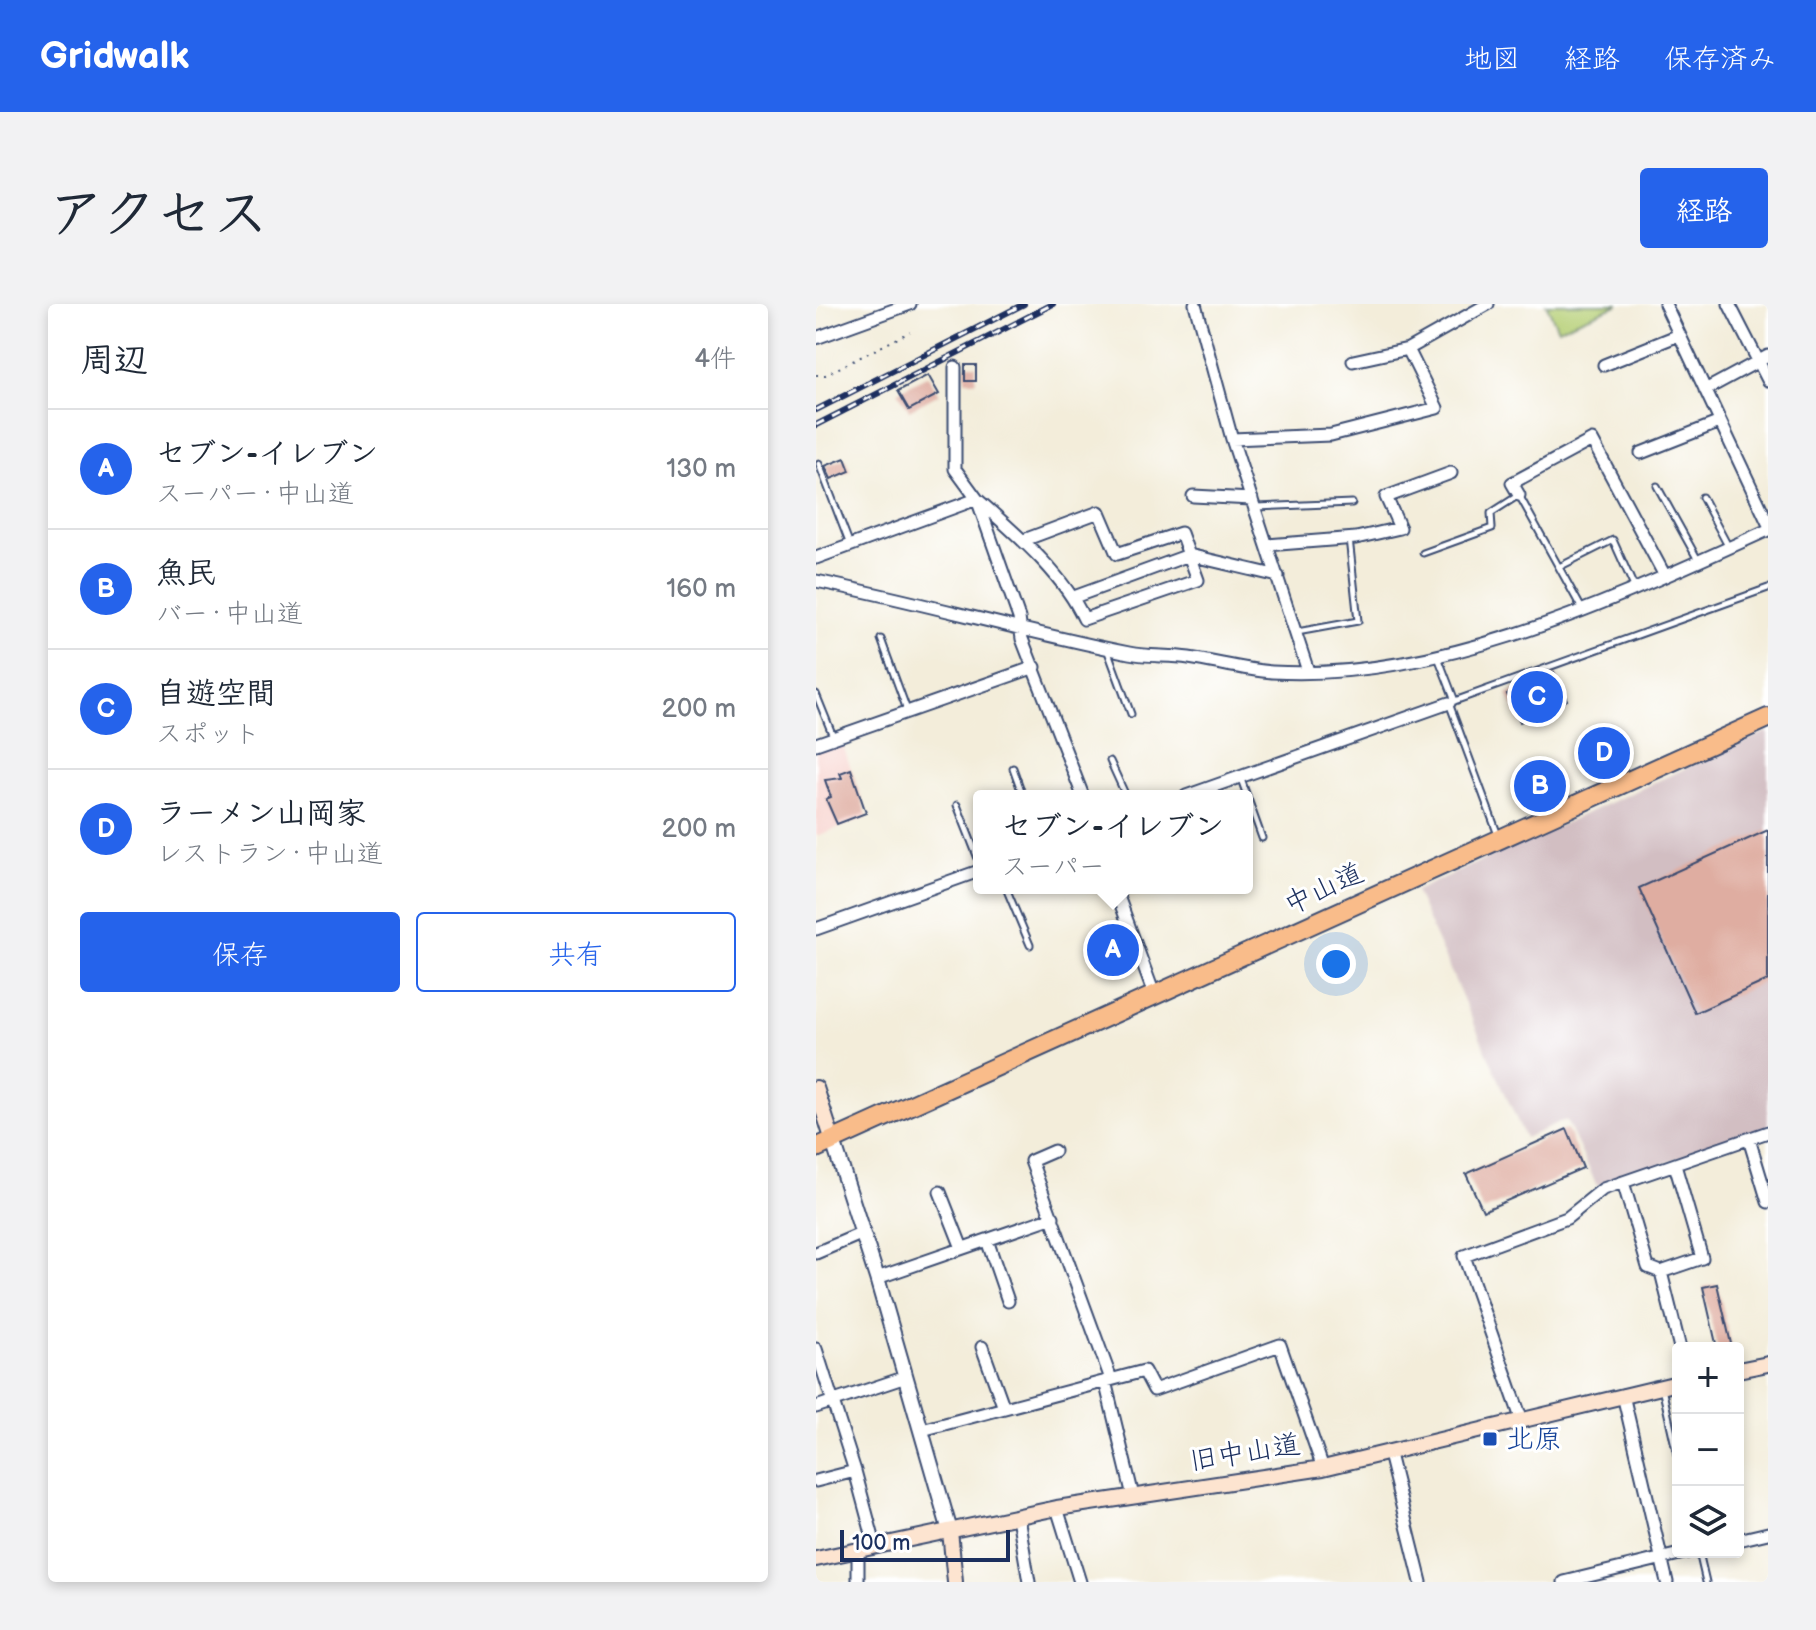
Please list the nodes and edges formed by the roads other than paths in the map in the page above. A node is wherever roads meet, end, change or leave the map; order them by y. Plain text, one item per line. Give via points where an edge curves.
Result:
1 (910, 304) edge
2 (1195, 304) edge
3 (1665, 304) edge
4 (1729, 304) edge
5 (1483, 305) edge
6 (1679, 335) junction
7 (816, 338) edge
8 (1408, 349) junction
9 (1764, 359) edge
10 (1353, 361) dead end
11 (1604, 365) dead end
12 (955, 367) dead end
13 (1768, 380) edge
14 (1705, 390) junction
15 (1720, 422) junction
16 (1232, 439) junction
17 (1641, 453) dead end
18 (819, 464) dead end
19 (1451, 473) dead end
20 (1657, 486) dead end
21 (1519, 495) junction
22 (1193, 496) dead end
23 (1702, 497) dead end
24 (977, 499) junction
25 (1253, 503) junction
26 (1352, 503) dead end
27 (1768, 523) edge
28 (1768, 530) edge
29 (1349, 538) junction
30 (1024, 540) junction
31 (1267, 545) junction
32 (850, 546) junction
33 (1728, 547) junction
34 (1423, 553) dead end
35 (817, 554) edge
36 (1189, 555) junction
37 (1699, 561) junction
38 (1559, 567) junction
39 (1278, 576) junction
40 (1665, 576) junction
41 (816, 581) edge
42 (1768, 588) edge
43 (1635, 589) junction
44 (1074, 597) junction
45 (1583, 611) junction
46 (1020, 628) junction
47 (1296, 632) junction
48 (881, 639) dead end
49 (1106, 648) junction
50 (1437, 654) junction
51 (1035, 667) junction
52 (1308, 671) junction
53 (816, 694) edge
54 (1452, 702) junction
55 (907, 711) junction
56 (1131, 714) dead end
57 (1768, 718) edge
58 (833, 737) junction
59 (816, 744) edge
60 (1110, 761) dead end
61 (1013, 768) dead end
62 (1240, 777) junction
63 (1021, 790) edge
64 (1081, 790) edge
65 (1123, 790) edge
66 (1213, 790) edge
67 (1245, 790) edge
68 (957, 805) dead end
69 (1253, 813) edge
70 (1262, 838) dead end
71 (1500, 839) junction
72 (973, 846) edge
73 (973, 873) edge
74 (1009, 894) edge
75 (1117, 894) edge
76 (816, 929) edge
77 (1030, 945) dead end
78 (1155, 997) junction
79 (816, 1088) edge
80 (1768, 1132) edge
81 (1749, 1139) junction
82 (824, 1145) edge
83 (1054, 1151) dead end
84 (1675, 1165) junction
85 (1623, 1182) junction
86 (940, 1192) dead end
87 (1768, 1202) edge
88 (1053, 1217) junction
89 (863, 1233) junction
90 (987, 1240) junction
91 (962, 1248) junction
92 (816, 1253) edge
93 (1661, 1272) junction
94 (877, 1278) junction
95 (1008, 1301) dead end
96 (1678, 1342) edge
97 (982, 1347) dead end
98 (816, 1349) edge
99 (1768, 1364) edge
100 (1744, 1369) edge
101 (906, 1377) junction
102 (1108, 1380) junction
103 (1672, 1384) edge
104 (1661, 1387) junction
105 (1623, 1395) junction
106 (833, 1402) junction
107 (816, 1407) edge
108 (1004, 1408) junction
109 (1522, 1421) junction
110 (922, 1430) junction
111 (1672, 1434) edge
112 (1389, 1454) junction
113 (1323, 1468) junction
114 (855, 1471) junction
115 (816, 1481) edge
116 (1133, 1496) junction
117 (1057, 1508) junction
118 (1018, 1517) junction
119 (950, 1531) junction
120 (1768, 1533) edge
121 (1744, 1539) edge
122 (875, 1545) junction
123 (858, 1549) junction
124 (1672, 1556) edge
125 (1700, 1558) edge
126 (816, 1559) edge
127 (1661, 1559) junction
128 (858, 1582) edge
129 (955, 1582) edge
130 (1029, 1582) edge
131 (1080, 1582) edge
132 (1421, 1582) edge
133 (1564, 1582) edge
134 (1667, 1582) edge
135 (1706, 1582) edge

1 - 7 street
2 - 16 street
3 - 6 street
4 - 9 street
5 - 8 street
6 - 11 street
6 - 14 street
8 - 10 street
8 - 16 street via 1437,408 1331,435
9 - 13 street
9 - 14 street
12 - 24 street via 955,469
14 - 15 street
15 - 17 street
15 - 27 street
16 - 25 street
18 - 32 lane
19 - 29 street via 1386,497 1400,528
20 - 37 lane
21 - 34 lane via 1491,513 1492,528
21 - 38 lane
21 - 40 street via 1512,483 1592,440
22 - 25 street
23 - 33 lane
24 - 30 street
24 - 32 street
24 - 46 street
25 - 26 lane
25 - 31 street
28 - 33 street
29 - 31 street
29 - 47 lane via 1358,621
30 - 36 street via 1099,512 1117,554 1181,533
30 - 44 street
31 - 39 street
32 - 35 street
33 - 37 street
36 - 39 street
36 - 44 street
36 - 44 street via 1198,580 1084,619
37 - 40 street
38 - 43 lane via 1613,540
38 - 45 lane
39 - 47 street
40 - 43 street
41 - 46 street
42 - 54 lane
43 - 45 street
45 - 50 street
46 - 49 street
46 - 51 street
47 - 52 street
48 - 55 lane
49 - 52 street via 1271,672
49 - 56 lane
50 - 52 street
50 - 54 lane
51 - 55 street
51 - 64 street
53 - 58 lane
54 - 62 street
54 - 71 lane
55 - 58 street
57 - 71 highway, 中山道
58 - 59 street
60 - 65 lane
61 - 63 lane
62 - 66 street
62 - 67 lane
68 - 72 lane
69 - 70 lane
71 - 78 highway, 中山道
73 - 76 street
74 - 77 lane
75 - 78 street
78 - 82 highway, 中山道
79 - 82 main road
80 - 81 street
81 - 84 street
81 - 87 street
82 - 89 street
83 - 88 street via 1031,1161
84 - 85 street
84 - 93 street via 1702,1258
85 - 93 street via 1648,1267
85 - 109 street via 1603,1189 1567,1218 1464,1256
86 - 91 street
88 - 90 street
88 - 102 street
89 - 92 street
89 - 94 street
90 - 91 street
90 - 95 street
91 - 94 street
93 - 96 street
94 - 101 street
97 - 108 street
98 - 106 street
99 - 100 main road
101 - 106 street
101 - 110 street
102 - 108 street
102 - 113 street via 1144,1371 1154,1390 1280,1345
102 - 116 street
103 - 104 main road, 旧中山道
104 - 105 main road, 旧中山道
104 - 111 lane
105 - 109 main road, 旧中山道
105 - 127 street
106 - 107 street
106 - 114 street
108 - 110 street
109 - 112 main road, 旧中山道
110 - 119 street
112 - 113 main road, 旧中山道
112 - 132 street
113 - 116 main road, 旧中山道
114 - 115 street
114 - 122 street
116 - 117 main road, 旧中山道
117 - 118 main road, 旧中山道
117 - 131 street
118 - 119 main road, 旧中山道
118 - 130 street
119 - 122 main road, 旧中山道
119 - 129 main road
120 - 121 street
122 - 123 main road, 旧中山道
123 - 126 main road, 旧中山道
123 - 128 street
124 - 127 street
125 - 135 lane
127 - 133 street
127 - 134 street

